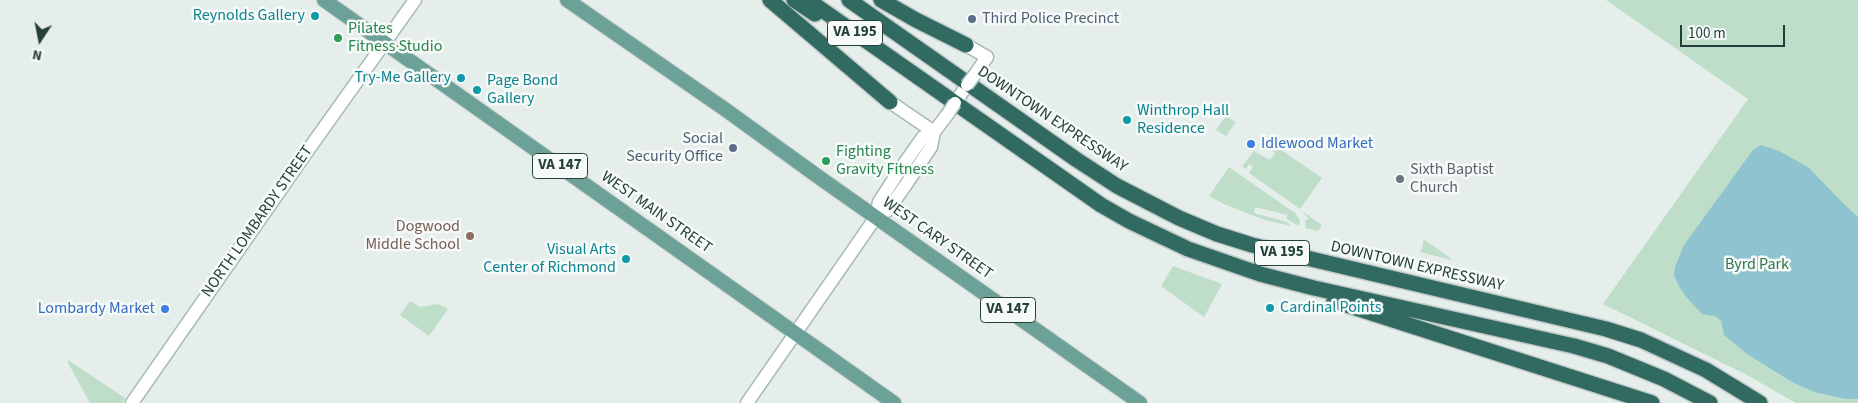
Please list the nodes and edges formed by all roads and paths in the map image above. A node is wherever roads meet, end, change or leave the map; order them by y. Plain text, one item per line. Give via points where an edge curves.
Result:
1 (324, 0) edge
2 (415, 0) edge
3 (567, 0) edge
4 (770, 0) edge
5 (794, 0) edge
6 (808, 0) edge
7 (849, 0) edge
8 (881, 0) edge
9 (384, 43) junction
10 (966, 45) joint
11 (902, 66) junction
12 (890, 102) joint
13 (934, 132) junction
14 (876, 217) junction
15 (1260, 274) junction
16 (796, 334) junction
17 (1742, 391) junction
18 (132, 403) edge
19 (747, 403) edge
20 (894, 403) edge
21 (1140, 403) edge
22 (1652, 403) edge
23 (1710, 403) edge
24 (1760, 403) edge
25 (1769, 403) edge

1 - 9 main road, WEST MAIN STREET / VA 147
2 - 9 main road, NORTH LOMBARDY STREET
3 - 14 main road, WEST CARY STREET / VA 147
4 - 12 highway
5 - 11 highway via 851,38
6 - 11 highway, VA 195
7 - 17 highway, DOWNTOWN EXPRESSWAY / VA 195 via 1077,160 1117,186 1179,218 1252,246 1606,329 1676,355
8 - 10 highway
9 - 16 main road, WEST MAIN STREET / VA 147
9 - 18 main road, NORTH LOMBARDY STREET
10 - 13 main road, bridge via 987,57
11 - 15 highway, VA 195 via 1101,205 1188,249
12 - 13 main road
13 - 14 main road via 931,147 905,186 888,210
14 - 16 main road
14 - 21 main road, WEST CARY STREET / VA 147
15 - 22 highway via 1345,305
15 - 23 highway, VA 195 via 1574,346 1664,379
16 - 19 main road
16 - 20 main road, WEST MAIN STREET / VA 147
17 - 24 highway, DOWNTOWN EXPRESSWAY / VA 195
17 - 25 highway

